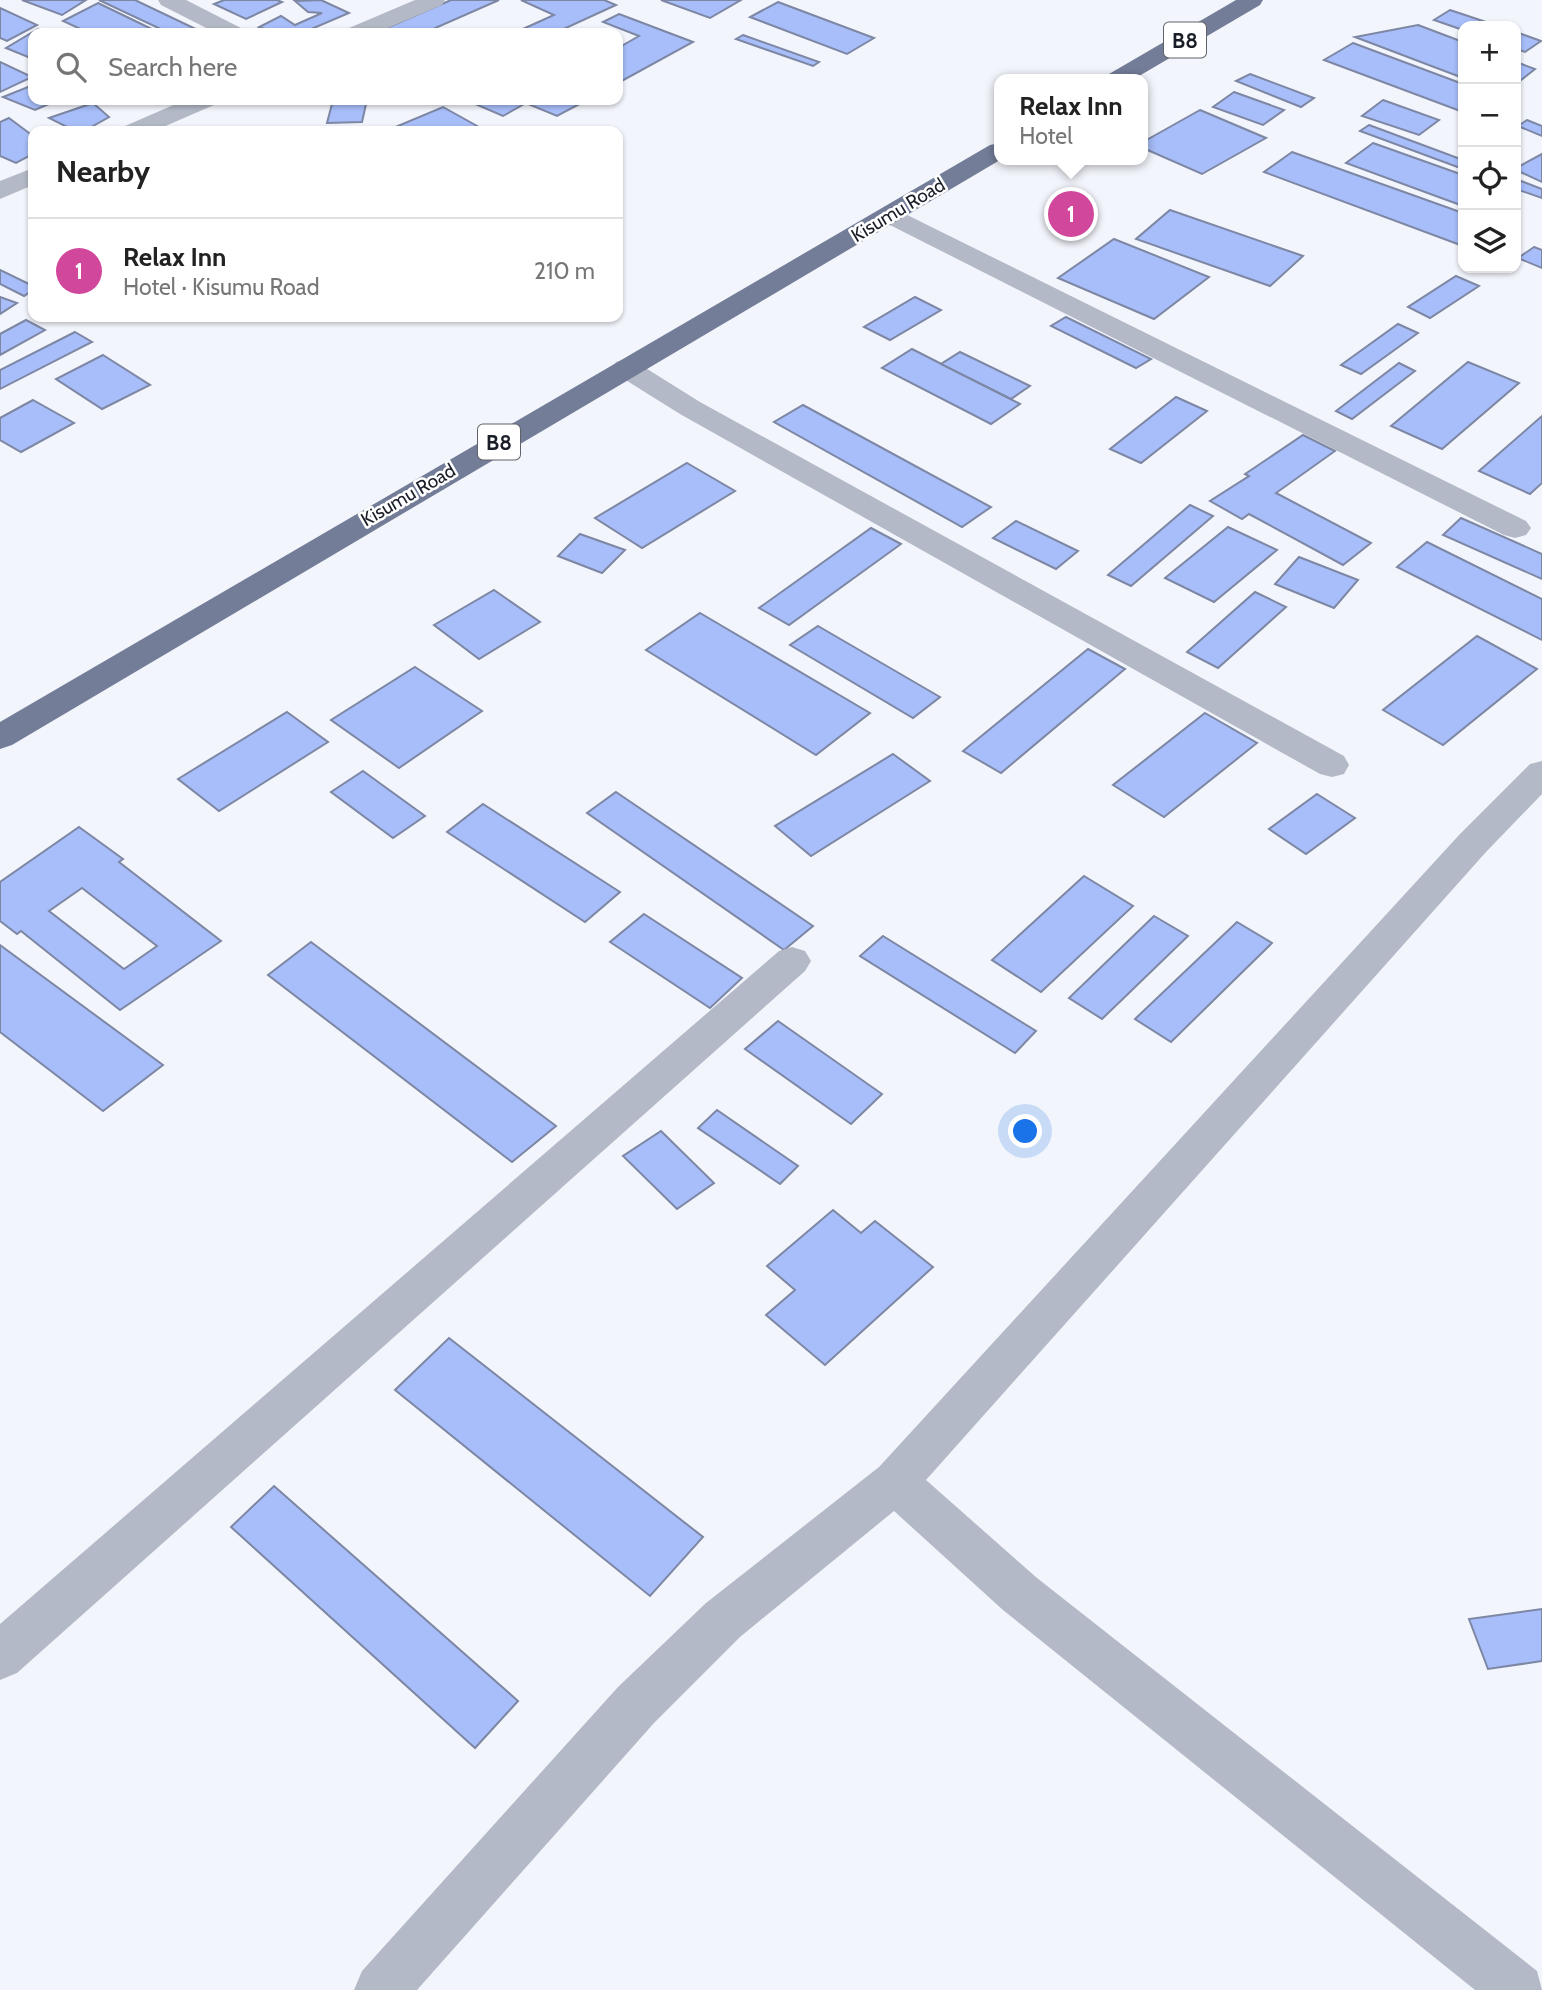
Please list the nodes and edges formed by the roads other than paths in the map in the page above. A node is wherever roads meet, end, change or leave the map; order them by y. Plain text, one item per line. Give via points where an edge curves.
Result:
1 (169, 0) edge
2 (434, 0) edge
3 (1252, 0) edge
4 (223, 28) edge
5 (369, 28) edge
6 (1126, 74) edge
7 (194, 105) edge
8 (145, 126) edge
9 (994, 153) edge
10 (28, 178) edge
11 (0, 191) edge
12 (891, 215) junction
13 (626, 368) junction
14 (1515, 528) dead end
15 (0, 737) edge
16 (1332, 765) dead end
17 (1542, 773) edge
18 (792, 961) dead end
19 (895, 1482) junction
20 (0, 1656) edge
21 (381, 1990) edge
22 (1518, 1990) edge

1 - 4 street
2 - 5 street
3 - 6 highway, B8
7 - 8 street
9 - 12 highway, Kisumu Road / B8
10 - 11 street
12 - 13 highway, Kisumu Road / B8
12 - 14 street
13 - 15 highway, Kisumu Road / B8
13 - 16 street
17 - 19 street via 1473,842
18 - 20 street
19 - 21 street via 723,1620 636,1705
19 - 22 street via 1020,1594

